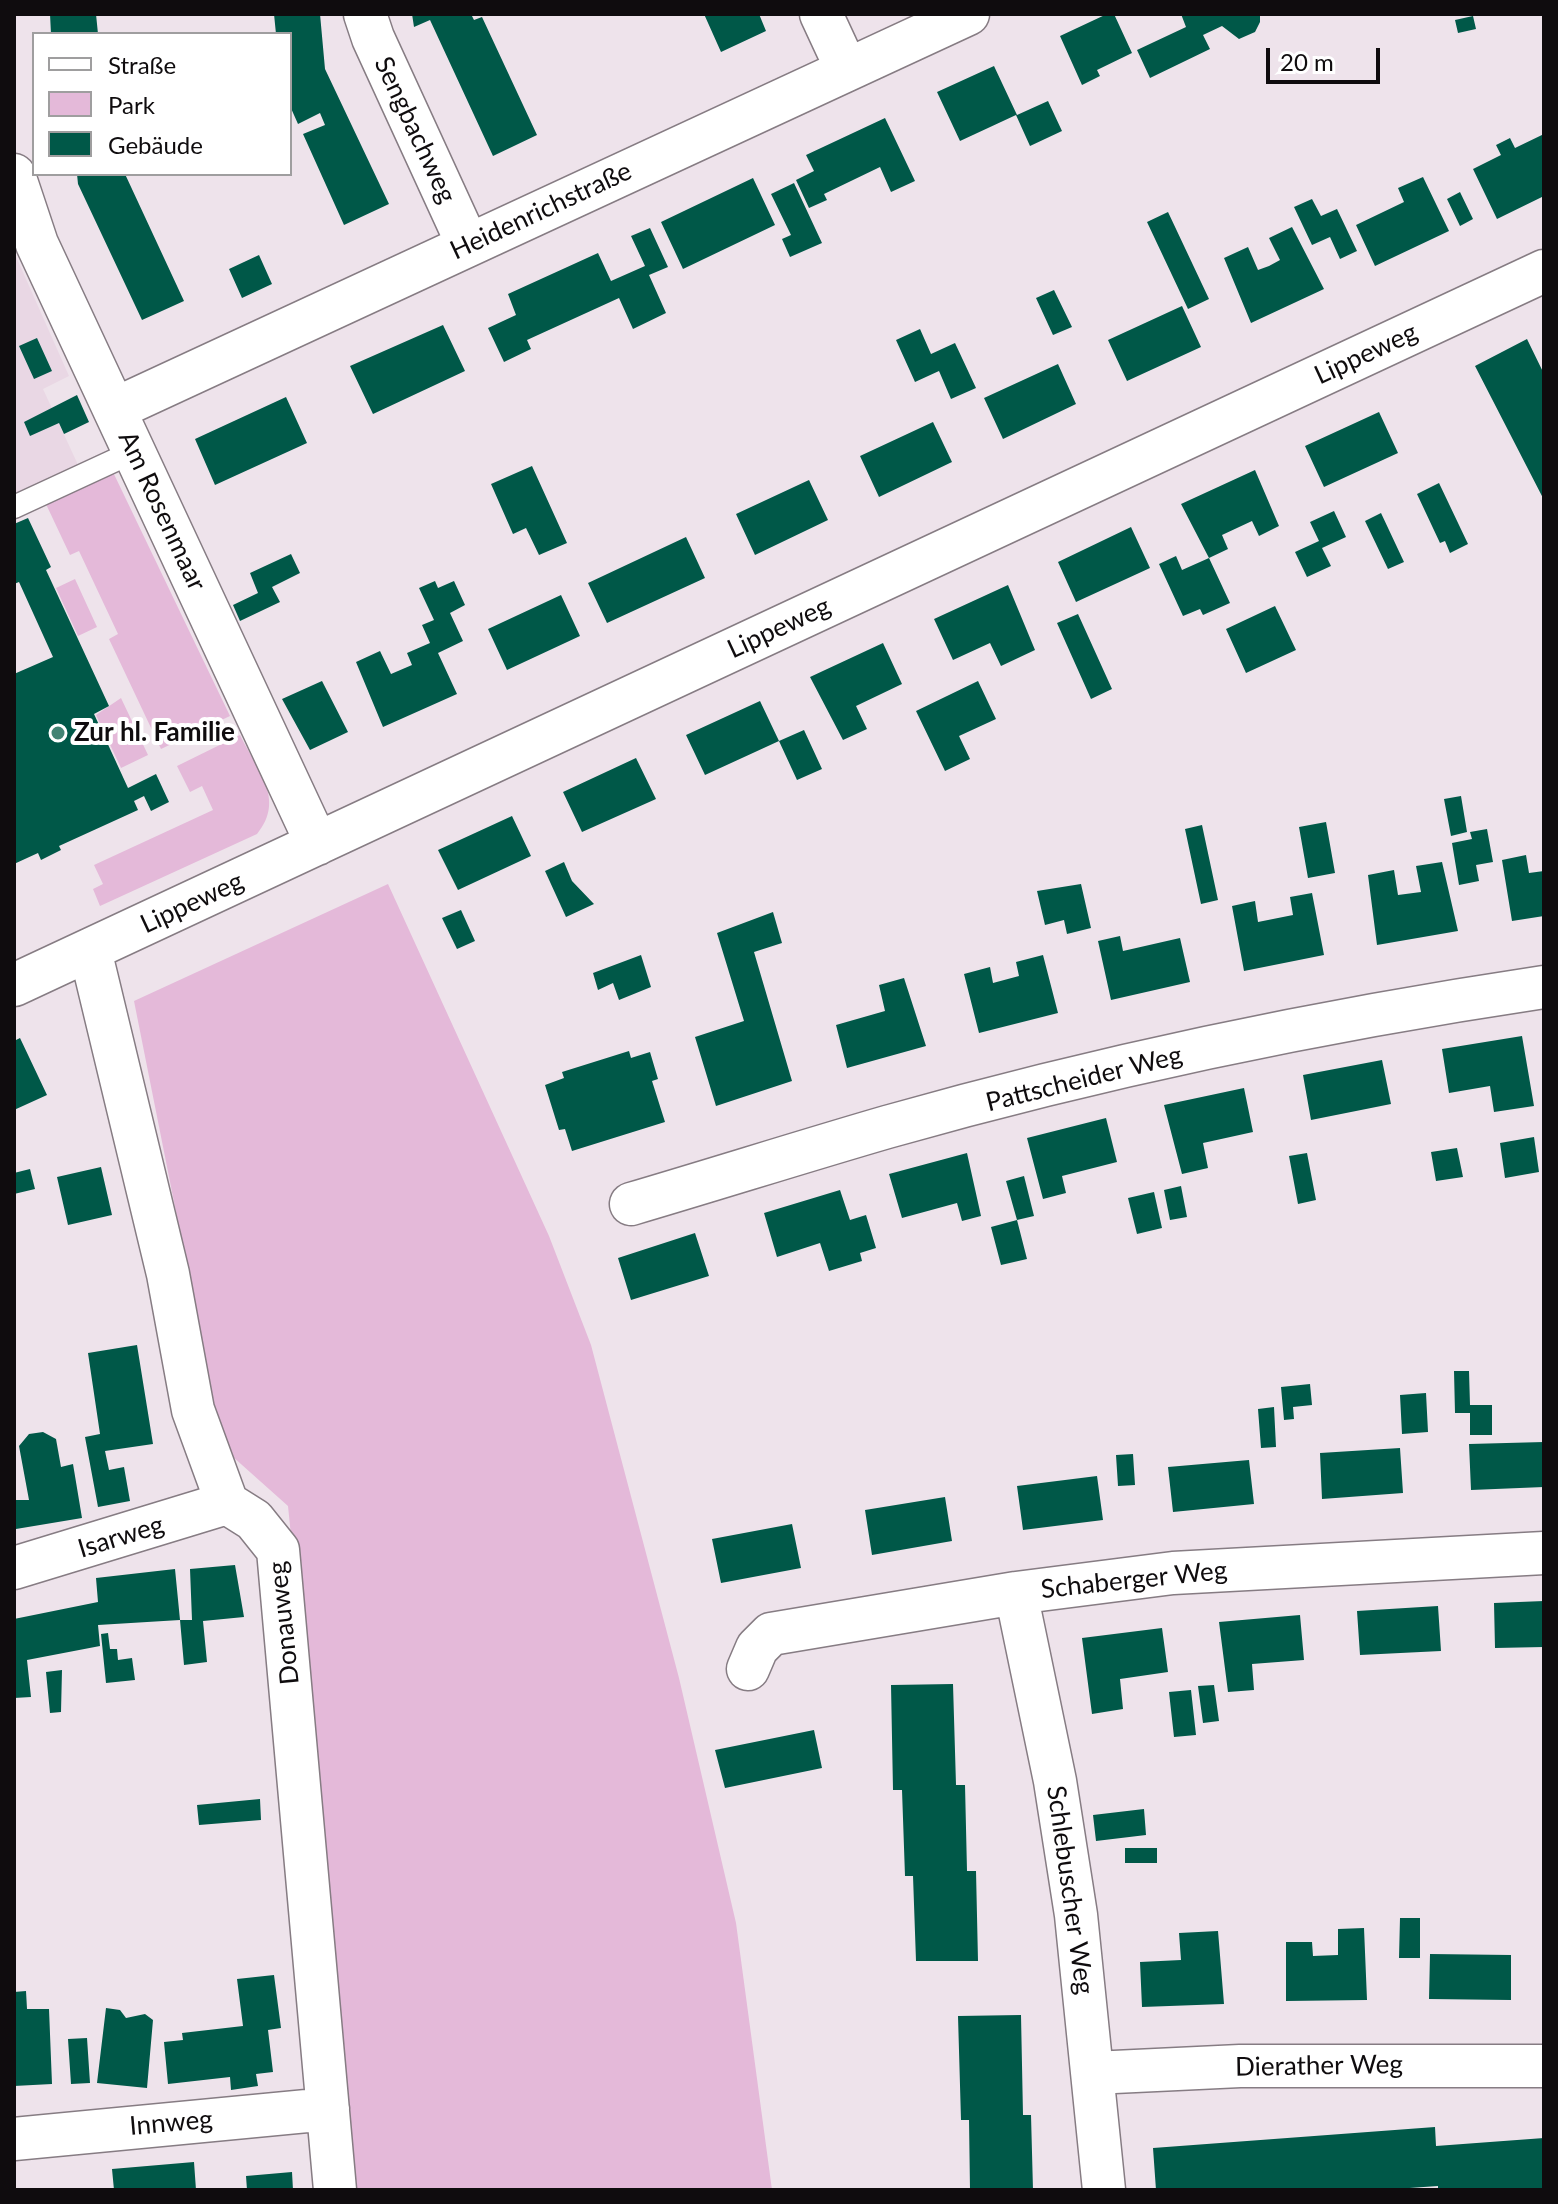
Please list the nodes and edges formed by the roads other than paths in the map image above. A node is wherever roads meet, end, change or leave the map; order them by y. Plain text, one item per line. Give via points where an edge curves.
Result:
1 (365, 14) edge
2 (821, 14) edge
3 (968, 14) edge
4 (847, 70) junction
5 (14, 175) edge
6 (468, 245) junction
7 (1544, 271) edge
8 (115, 409) junction
9 (135, 451) junction
10 (14, 507) edge
11 (317, 844) junction
12 (90, 950) junction
13 (14, 985) edge
14 (1544, 987) edge
15 (631, 1204) dead end
16 (227, 1503) junction
17 (1544, 1553) edge
18 (14, 1568) edge
19 (1016, 1593) junction
20 (748, 1669) dead end
21 (1544, 2066) edge
22 (1093, 2073) junction
23 (328, 2109) junction
24 (14, 2139) edge
25 (335, 2190) edge
26 (1104, 2190) edge

1 - 6 street, Sengbachweg
2 - 4 street
3 - 4 street, Heidenrichstraße
4 - 6 street, Heidenrichstraße
5 - 8 street, Am Rosenmaar via 37,244
6 - 8 street, Heidenrichstraße
7 - 11 street, Lippeweg
8 - 9 street, Am Rosenmaar
9 - 10 lane
9 - 11 street, Am Rosenmaar
11 - 12 street, Lippeweg
12 - 13 street, Lippeweg
12 - 16 street via 168,1274 193,1410
14 - 15 street, Pattscheider Weg via 1407,1008 1127,1066 889,1127
16 - 18 street, Isarweg
16 - 23 street, Donauweg via 254,1520 278,1550
17 - 19 street, Schaberger Weg via 1173,1573
19 - 20 street, Schaberger Weg via 771,1634 757,1648
19 - 22 street, Schlebuscher Weg via 1055,1781
21 - 22 street, Dierather Weg via 1240,2066
22 - 26 street, Schlebuscher Weg
23 - 24 street, Innweg
23 - 25 street, Donauweg

